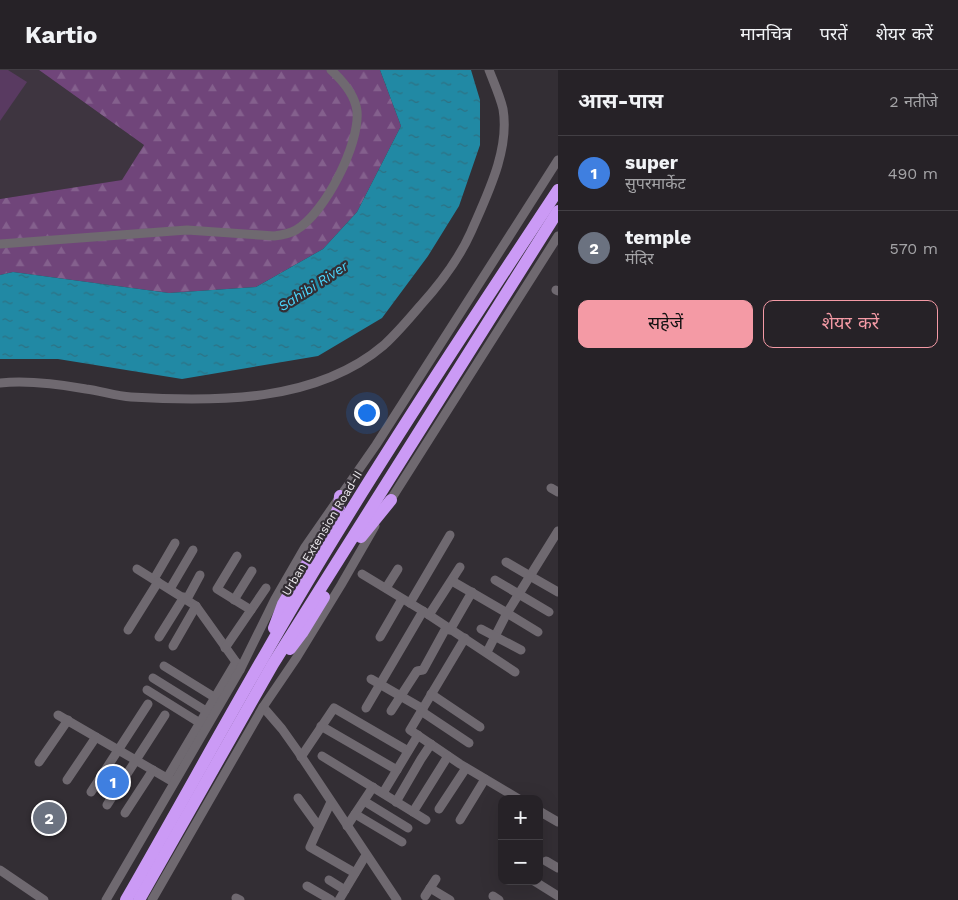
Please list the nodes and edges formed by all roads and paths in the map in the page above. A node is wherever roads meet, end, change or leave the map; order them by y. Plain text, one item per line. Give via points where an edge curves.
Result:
1 (331, 70) edge
2 (489, 70) edge
3 (558, 160) edge
4 (558, 190) edge
5 (558, 211) edge
6 (558, 236) edge
7 (0, 244) edge
8 (0, 383) edge
9 (340, 496) junction
10 (391, 500) junction
11 (558, 531) edge
12 (450, 535) dead end
13 (175, 543) dead end
14 (554, 547) edge
15 (193, 550) dead end
16 (237, 556) dead end
17 (506, 562) dead end
18 (460, 567) dead end
19 (138, 569) dead end
20 (398, 569) dead end
21 (252, 571) dead end
22 (362, 574) dead end
23 (200, 575) dead end
24 (530, 576) junction
25 (494, 580) dead end
26 (156, 581) junction
27 (452, 581) junction
28 (266, 588) dead end
29 (386, 588) junction
30 (170, 589) junction
31 (472, 592) junction
32 (558, 592) edge
33 (518, 595) junction
34 (185, 598) junction
35 (234, 600) junction
36 (406, 601) junction
37 (196, 606) junction
38 (251, 610) junction
39 (549, 612) dead end
40 (426, 613) junction
41 (507, 613) junction
42 (481, 628) dead end
43 (448, 629) junction
44 (128, 630) dead end
45 (538, 632) dead end
46 (380, 637) dead end
47 (495, 637) junction
48 (159, 638) dead end
49 (465, 638) junction
50 (273, 640) junction
51 (173, 646) dead end
52 (225, 648) junction
53 (521, 650) dead end
54 (487, 652) junction
55 (273, 664) junction
56 (164, 666) dead end
57 (238, 666) junction
58 (515, 672) dead end
59 (153, 678) dead end
60 (371, 679) dead end
61 (380, 684) junction
62 (146, 690) dead end
63 (431, 694) junction
64 (401, 696) junction
65 (214, 697) junction
66 (148, 704) dead end
67 (263, 707) junction
68 (366, 708) dead end
69 (422, 710) junction
70 (206, 711) junction
71 (391, 711) dead end
72 (58, 715) dead end
73 (165, 715) dead end
74 (68, 720) junction
75 (200, 723) junction
76 (321, 726) junction
77 (480, 727) dead end
78 (418, 735) junction
79 (96, 737) junction
80 (469, 743) dead end
81 (431, 744) junction
82 (118, 749) junction
83 (408, 751) junction
84 (322, 756) dead end
85 (448, 756) junction
86 (302, 757) junction
87 (136, 760) junction
88 (39, 762) dead end
89 (466, 768) junction
90 (153, 770) junction
91 (397, 770) junction
92 (485, 779) junction
93 (67, 780) dead end
94 (171, 780) junction
95 (373, 787) junction
96 (90, 792) dead end
97 (383, 793) junction
98 (511, 795) edge
99 (298, 798) dead end
100 (364, 801) junction
101 (331, 802) junction
102 (396, 802) junction
103 (106, 805) dead end
104 (440, 810) dead end
105 (413, 812) junction
106 (125, 813) dead end
107 (543, 813) edge
108 (355, 814) junction
109 (426, 820) dead end
110 (460, 820) dead end
111 (558, 822) edge
112 (347, 826) junction
113 (318, 827) junction
114 (408, 828) dead end
115 (402, 842) dead end
116 (366, 855) junction
117 (0, 870) edge
118 (355, 873) junction
119 (436, 879) dead end
120 (329, 880) dead end
121 (540, 885) edge
122 (307, 886) dead end
123 (430, 888) junction
124 (345, 890) junction
125 (558, 896) edge
126 (425, 899) edge
127 (44, 900) edge
128 (106, 900) edge
129 (126, 900) edge
130 (139, 900) edge
131 (152, 900) edge
132 (331, 900) edge
133 (339, 900) edge
134 (397, 900) edge
135 (450, 900) edge

1 - 7 street via 355,102 354,137 332,190 320,209 296,230 274,236 187,230
2 - 8 street via 502,108 503,142 467,241 454,263 410,318 383,345 359,362 301,386 230,399 129,396 45,383
3 - 9 street
4 - 50 highway, Urban Extension Road-II via 344,520
5 - 55 highway
6 - 10 street
9 - 50 highway via 333,520 283,604
9 - 57 street via 305,546
10 - 55 highway via 358,541 302,634
10 - 67 street via 297,657
11 - 14 street
12 - 36 street
13 - 26 street
14 - 24 street
15 - 30 street
16 - 35 street via 217,587
17 - 24 street
18 - 27 street
19 - 26 street
20 - 29 street
21 - 35 street
22 - 29 street
23 - 34 street
24 - 32 street
24 - 33 street
25 - 33 street
26 - 30 street
26 - 44 street
27 - 31 street
27 - 40 street
28 - 38 street
29 - 36 street
30 - 34 street
31 - 41 street
31 - 43 street
33 - 39 street
33 - 41 street
34 - 37 street
34 - 48 street
35 - 38 street
36 - 40 street
36 - 46 street
37 - 51 street
37 - 52 street
38 - 52 street
40 - 43 street
40 - 61 street
41 - 45 street
41 - 47 street
42 - 47 street
43 - 49 street
43 - 64 street via 423,670 417,671
47 - 53 street
47 - 54 street
49 - 54 street
49 - 63 street
50 - 129 highway, Urban Extension Road-II
52 - 57 street
54 - 58 street
55 - 130 highway
56 - 65 street
57 - 65 street
57 - 94 street
59 - 70 street
60 - 61 street
61 - 64 street
61 - 68 street
62 - 75 street
63 - 69 street
63 - 77 street
64 - 69 street
64 - 71 street
65 - 70 street
66 - 82 street
67 - 86 street
67 - 131 street
69 - 78 street via 410,730
69 - 80 street
70 - 75 street
72 - 74 street
73 - 87 street
74 - 79 street
74 - 88 street
75 - 94 street
76 - 83 street via 334,708
76 - 86 street
76 - 91 street
78 - 81 street
78 - 83 street
79 - 82 street
79 - 93 street
81 - 85 street
81 - 102 street
82 - 87 street
82 - 96 street
83 - 91 street
84 - 95 street
85 - 89 street
85 - 105 street
86 - 101 street
87 - 90 street
87 - 103 street
89 - 92 street
89 - 104 street
90 - 94 street
90 - 106 street
91 - 97 street
92 - 98 street
92 - 110 street
94 - 128 street
95 - 97 street
95 - 100 street
97 - 102 street
99 - 113 street
100 - 108 street
100 - 114 street
101 - 112 street
101 - 113 street
102 - 105 street
105 - 109 street
107 - 111 street
108 - 112 street
108 - 115 street
112 - 116 street
113 - 118 street via 310,847
116 - 118 street
116 - 134 street
117 - 127 street
118 - 124 street
119 - 123 street
120 - 124 street
121 - 125 street
122 - 132 street
123 - 126 street
123 - 135 street
124 - 133 street

